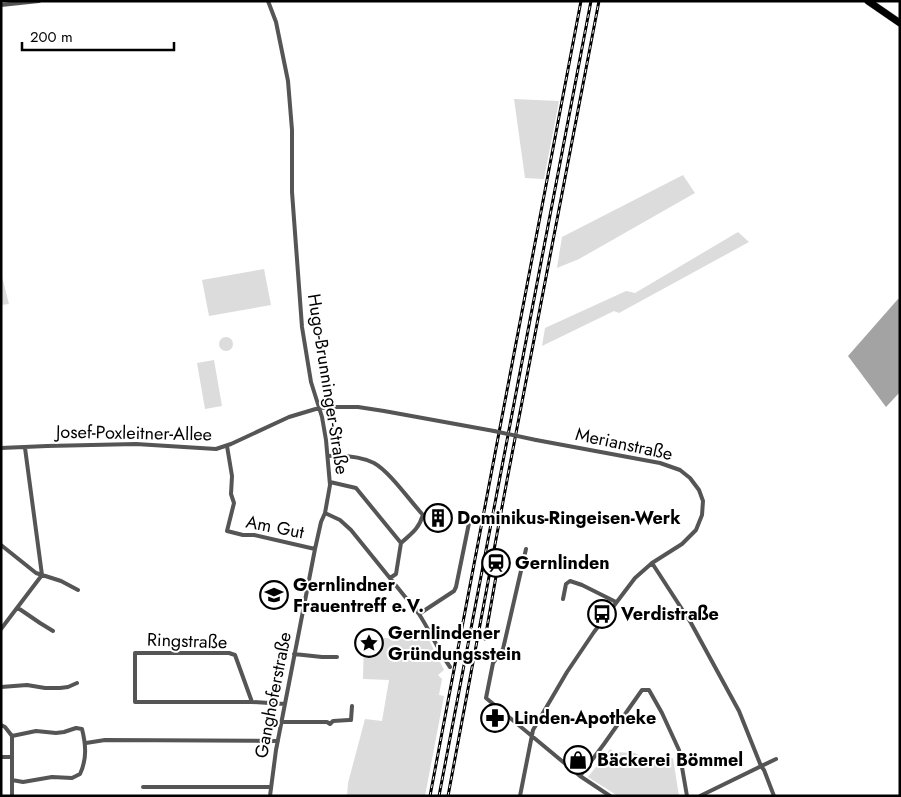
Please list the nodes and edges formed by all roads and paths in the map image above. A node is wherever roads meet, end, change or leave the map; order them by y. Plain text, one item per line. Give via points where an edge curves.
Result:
1 (39, 1) edge
2 (268, 1) edge
3 (868, 1) edge
4 (1, 5) edge
5 (900, 23) edge
6 (319, 408) junction
7 (227, 446) junction
8 (1, 448) edge
9 (25, 448) junction
10 (328, 456) junction
11 (330, 482) junction
12 (325, 513) junction
13 (468, 517) dead end
14 (401, 543) junction
15 (1, 545) edge
16 (315, 549) junction
17 (526, 549) dead end
18 (652, 563) junction
19 (42, 575) junction
20 (390, 578) junction
21 (78, 590) dead end
22 (563, 598) dead end
23 (616, 602) junction
24 (18, 608) junction
25 (419, 614) junction
26 (1, 629) edge
27 (53, 631) dead end
28 (294, 654) junction
29 (337, 657) dead end
30 (450, 667) dead end
31 (77, 683) dead end
32 (1, 687) edge
33 (252, 702) junction
34 (285, 704) junction
35 (352, 706) dead end
36 (281, 722) junction
37 (1, 725) edge
38 (12, 736) junction
39 (531, 736) junction
40 (278, 741) junction
41 (86, 743) junction
42 (1, 757) edge
43 (12, 757) junction
44 (776, 758) dead end
45 (761, 766) junction
46 (580, 776) junction
47 (12, 780) junction
48 (143, 787) dead end
49 (270, 787) junction
50 (602, 791) junction
51 (12, 796) edge
52 (270, 796) edge
53 (520, 796) edge
54 (600, 796) edge
55 (610, 796) edge
56 (687, 796) edge
57 (700, 796) edge
58 (774, 796) edge

1 - 4 street
2 - 6 street, Hugo-Brunninger-Straße via 276,22 288,82 302,327
3 - 5 highway
6 - 7 street, Josef-Poxleitner-Allee via 289,417
6 - 10 street, Hugo-Brunninger-Straße
6 - 18 street, Merianstraße, bridge via 384,410 660,463 680,470 699,490 703,501 702,515 696,530 682,544
7 - 9 street, Josef-Poxleitner-Allee via 216,449 136,444
7 - 16 street, Am Gut via 234,503 227,531
8 - 9 street, Josef-Poxleitner-Allee
9 - 19 street
10 - 11 street, Hugo-Brunninger-Straße
10 - 14 street via 356,457 375,464 423,515 419,526
11 - 12 street, Hugo-Brunninger-Straße
11 - 14 street via 356,488
12 - 16 street, Ganghoferstraße
12 - 20 street via 346,524
13 - 25 street via 456,588
14 - 20 street via 396,574
15 - 19 street
16 - 28 street, Ganghoferstraße
17 - 39 street via 503,649 493,663 486,698
18 - 23 street, Merianstraße
18 - 45 street via 691,623 739,711
19 - 21 street
19 - 24 street
20 - 25 street
22 - 23 street via 570,580
23 - 39 street, Merianstraße via 567,672
24 - 26 street
24 - 27 street
25 - 30 street
28 - 29 street
28 - 34 street, Ganghoferstraße
31 - 32 street via 60,688
33 - 33 street, Ringstraße via 135,702 135,653 235,655
33 - 34 street, Ringstraße
34 - 36 street, Ganghoferstraße
35 - 36 street via 351,720 330,724
36 - 40 street, Ganghoferstraße
37 - 38 street
38 - 41 street via 76,728 82,729
38 - 43 street
39 - 46 street
39 - 53 street, Merianstraße
40 - 41 street via 105,740
40 - 49 street, Ganghoferstraße
41 - 47 street via 80,774 72,778
42 - 43 street
43 - 47 street
44 - 45 street
45 - 57 street
45 - 58 street
46 - 50 street
46 - 56 street via 642,690 649,690 679,750
47 - 51 street
48 - 49 street
49 - 52 street, Ganghoferstraße
50 - 54 street
50 - 55 street

